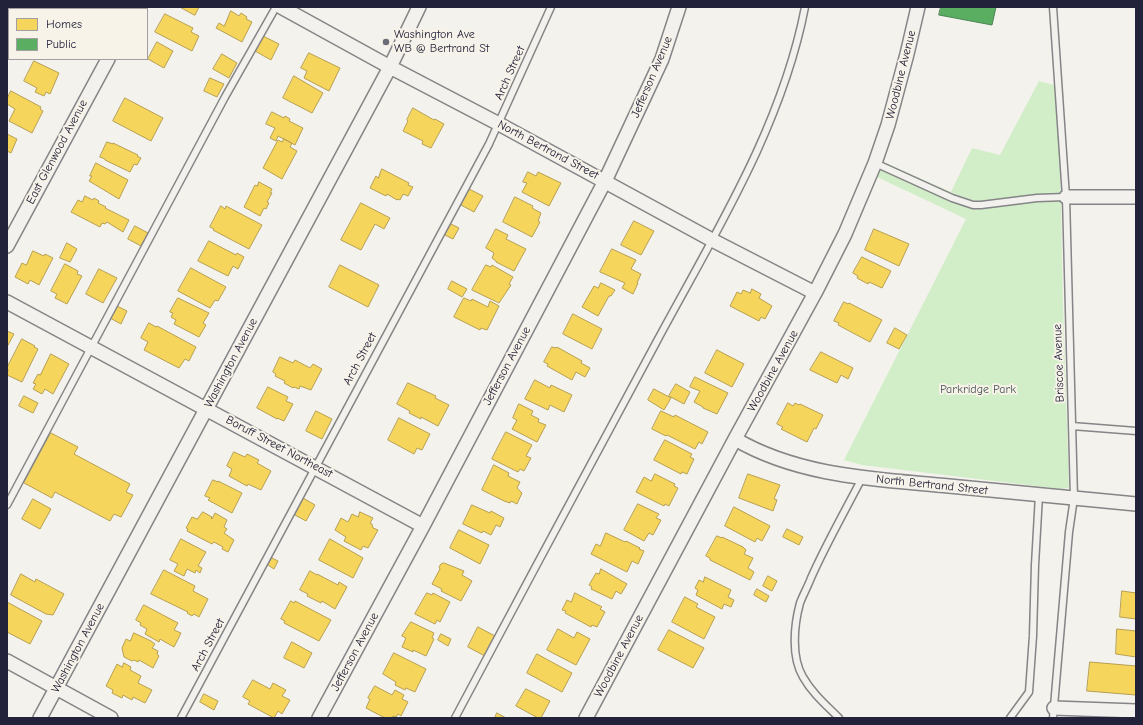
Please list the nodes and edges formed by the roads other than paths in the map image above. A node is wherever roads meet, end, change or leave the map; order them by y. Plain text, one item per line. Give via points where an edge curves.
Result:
1 (276, 7) edge
2 (281, 7) edge
3 (419, 7) edge
4 (552, 7) edge
5 (679, 7) edge
6 (805, 7) edge
7 (918, 7) edge
8 (1053, 7) edge
9 (107, 60) edge
10 (390, 67) junction
11 (499, 124) junction
12 (875, 163) junction
13 (606, 181) junction
14 (1066, 197) junction
15 (1136, 197) edge
16 (712, 240) junction
17 (7, 246) edge
18 (816, 293) junction
19 (7, 302) edge
20 (92, 347) junction
21 (206, 409) junction
22 (1072, 426) junction
23 (1136, 431) edge
24 (735, 440) junction
25 (315, 467) junction
26 (862, 478) junction
27 (1039, 495) junction
28 (1074, 498) junction
29 (1136, 504) edge
30 (7, 505) edge
31 (423, 526) junction
32 (7, 661) edge
33 (56, 688) junction
34 (1136, 711) edge
35 (1054, 713) edge
36 (40, 718) edge
37 (112, 718) edge
38 (181, 718) edge
39 (319, 718) edge
40 (455, 718) edge
41 (586, 718) edge
42 (839, 718) edge
43 (1010, 718) edge

1 - 20 lane via 225,97
2 - 10 street, North Bertrand Street
3 - 10 street, Washington Avenue
4 - 11 lane, Arch Street
5 - 13 street, Jefferson Avenue via 662,59
6 - 16 lane via 791,63 774,110 751,165
7 - 12 street, Woodbine Avenue via 908,54
8 - 14 lane, Briscoe Avenue
9 - 17 street, East Glenwood Avenue
10 - 11 street, North Bertrand Street
10 - 21 street, Washington Avenue
11 - 13 street, North Bertrand Street
11 - 25 lane, Arch Street
12 - 14 lane via 973,205
12 - 18 street, Woodbine Avenue via 846,234
13 - 16 street, North Bertrand Street
13 - 31 street, Jefferson Avenue
14 - 15 street
14 - 22 lane, Briscoe Avenue
16 - 18 street, North Bertrand Street
16 - 40 lane
18 - 24 street, Woodbine Avenue
19 - 20 street, Boruff Street Northeast
20 - 21 street, Boruff Street Northeast
20 - 30 lane
21 - 25 street, Boruff Street Northeast
21 - 33 street, Washington Avenue
22 - 23 lane
22 - 28 lane, Briscoe Avenue
24 - 26 street, North Bertrand Street via 803,467
24 - 41 street, Woodbine Avenue
25 - 31 street, Boruff Street Northeast
25 - 38 lane, Arch Street
26 - 27 street, North Bertrand Street
26 - 42 lane via 822,552 800,603 796,625 795,651 802,677
27 - 28 street, North Bertrand Street
27 - 43 lane via 1029,692
28 - 29 street, North Bertrand Street
28 - 35 lane, Briscoe Avenue
31 - 39 street, Jefferson Avenue
32 - 33 street
33 - 36 street, Washington Avenue
33 - 37 street
34 - 35 street

